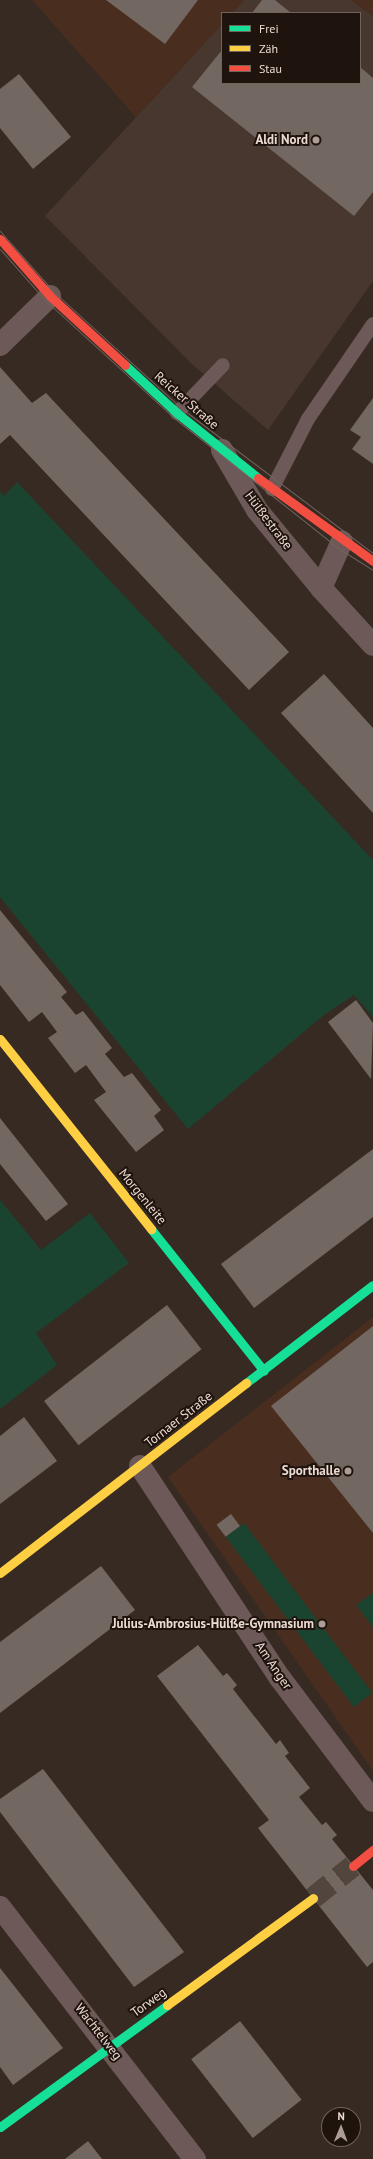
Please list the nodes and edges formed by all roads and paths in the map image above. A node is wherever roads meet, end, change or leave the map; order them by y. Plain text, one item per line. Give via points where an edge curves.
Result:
1 (0, 239) edge
2 (50, 296) junction
3 (373, 324) edge
4 (0, 345) edge
5 (223, 365) dead end
6 (177, 413) junction
7 (222, 450) junction
8 (272, 489) junction
9 (342, 541) junction
10 (373, 561) edge
11 (320, 588) junction
12 (373, 645) edge
13 (0, 1038) edge
14 (373, 1285) edge
15 (264, 1371) junction
16 (140, 1466) junction
17 (0, 1573) edge
18 (373, 1801) edge
19 (373, 1850) edge
20 (353, 1866) tunnel mouth
21 (313, 1898) tunnel mouth
22 (0, 1907) edge
23 (110, 2048) junction
24 (0, 2127) edge
25 (195, 2159) edge

1 - 2 street, Reicker Straße
2 - 4 street
2 - 6 street, Reicker Straße
3 - 8 lane via 308,419
5 - 6 lane
6 - 7 street, Reicker Straße
7 - 8 street, Reicker Straße
7 - 11 street, Hülßestraße via 257,510
8 - 9 street, Reicker Straße
9 - 10 street, Reicker Straße
9 - 11 street
11 - 12 street, Hülßestraße
13 - 15 street, Morgenleite
14 - 15 street, Tornaer Straße
15 - 16 street, Tornaer Straße
16 - 17 street, Tornaer Straße
16 - 18 street, Am Anger via 280,1678
19 - 20 street
21 - 23 street, Torweg
22 - 23 street, Wachtelweg
23 - 24 street, Torweg
23 - 25 street, Wachtelweg

